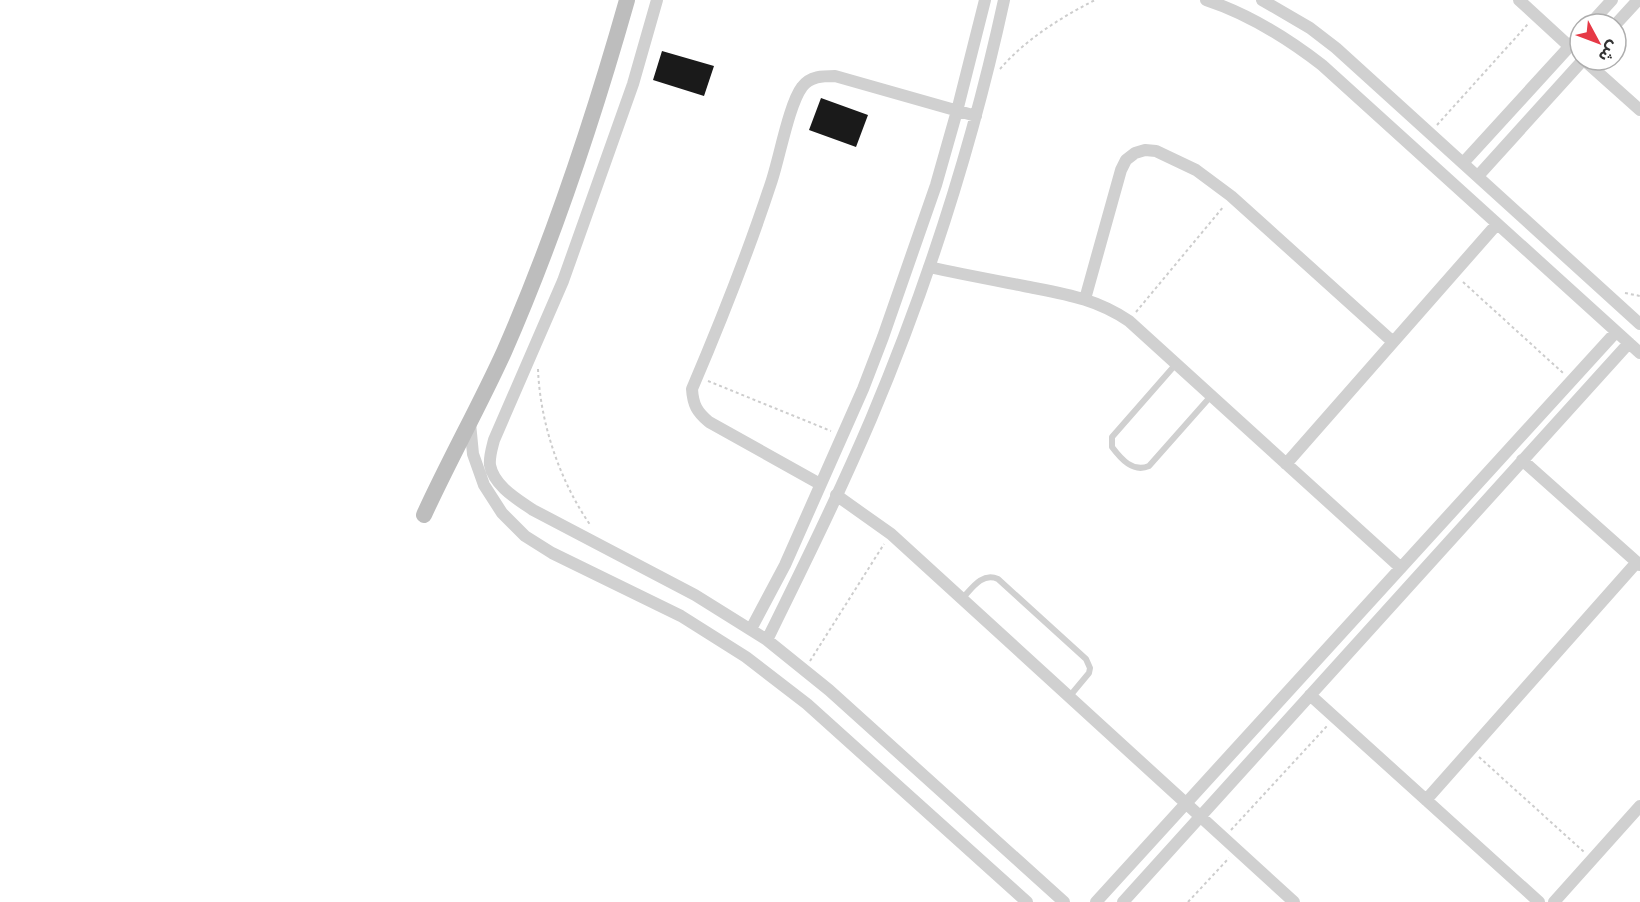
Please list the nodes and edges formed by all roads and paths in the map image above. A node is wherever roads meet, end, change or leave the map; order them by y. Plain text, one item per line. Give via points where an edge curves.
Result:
1 (627, 0) edge
2 (657, 0) edge
3 (985, 0) edge
4 (1004, 0) edge
5 (1095, 0) edge
6 (1206, 0) edge
7 (1262, 0) edge
8 (1519, 0) edge
9 (1611, 0) edge
10 (1638, 0) edge
11 (1600, 12) edge
12 (1627, 12) edge
13 (1536, 16) junction
14 (1568, 45) edge
15 (1568, 47) edge
16 (1572, 72) edge
17 (1597, 72) edge
18 (983, 89) junction
19 (1640, 110) edge
20 (957, 111) junction
21 (976, 116) junction
22 (1430, 133) junction
23 (1463, 163) junction
24 (1478, 176) junction
25 (1231, 196) junction
26 (1497, 224) junction
27 (929, 267) junction
28 (1454, 273) junction
29 (1085, 298) junction
30 (1129, 321) junction
31 (1640, 324) edge
32 (1616, 332) junction
33 (538, 341) junction
34 (1393, 342) junction
35 (1629, 343) junction
36 (1640, 353) edge
37 (1176, 364) junction
38 (697, 376) junction
39 (1572, 381) junction
40 (1212, 396) junction
41 (470, 421) junction
42 (842, 436) junction
43 (1522, 460) junction
44 (1286, 464) junction
45 (822, 481) junction
46 (838, 490) junction
47 (424, 515) dead end
48 (891, 534) junction
49 (1420, 547) junction
50 (607, 548) junction
51 (1434, 558) junction
52 (1639, 564) edge
53 (1401, 568) junction
54 (1391, 579) junction
55 (1404, 591) junction
56 (962, 599) junction
57 (751, 629) junction
58 (766, 640) junction
59 (804, 669) junction
60 (1310, 695) junction
61 (1069, 697) junction
62 (1335, 718) junction
63 (1471, 750) junction
64 (1426, 800) junction
65 (1186, 803) junction
66 (1640, 806) edge
67 (1200, 817) junction
68 (1224, 838) junction
69 (1237, 850) junction
70 (1592, 860) junction
71 (1027, 902) edge
72 (1064, 902) edge
73 (1096, 902) edge
74 (1123, 902) edge
75 (1188, 902) edge
76 (1294, 902) edge
77 (1539, 902) edge
78 (1554, 902) edge

1 - 41 street via 586,136 541,263
2 - 33 street via 602,177
3 - 20 street
4 - 18 street
5 - 18 path via 1037,35
6 - 26 street via 1271,29 1322,65
7 - 22 street via 1336,48
8 - 13 street
9 - 11 street
10 - 12 street
13 - 14 street
13 - 22 path
15 - 23 street
16 - 24 street
17 - 19 street
18 - 21 street
20 - 21 street
20 - 38 street via 835,76 821,76 802,87 752,242
20 - 42 street via 911,261
21 - 27 street
22 - 23 street
23 - 24 street
24 - 31 street
25 - 29 street via 1177,160 1156,151 1135,153 1121,170
25 - 30 path
25 - 34 street
26 - 28 street
26 - 32 street
27 - 29 street
27 - 46 street via 897,354
28 - 34 street
28 - 39 path
29 - 30 street
30 - 37 street
32 - 35 street
32 - 39 street
33 - 50 path via 543,406 554,451 585,518
33 - 50 street via 494,440 489,463 494,477 511,495
34 - 44 street
35 - 36 street
35 - 43 street
37 - 40 street
37 - 40 lane via 1112,437 1112,447 1131,466 1149,466
38 - 42 path
38 - 45 street via 692,402 699,414
39 - 49 street
40 - 44 street
41 - 47 street
41 - 71 street via 473,454 484,485 502,513 525,536 681,616 746,657 807,704
42 - 45 street
43 - 51 street
43 - 52 street
44 - 53 street
45 - 46 street
45 - 57 street
46 - 48 street
46 - 58 street
48 - 56 street
48 - 59 path
49 - 51 street
49 - 53 street
50 - 57 street
51 - 55 street
52 - 63 street
53 - 54 street
54 - 55 street
54 - 65 street
55 - 60 street
56 - 61 street
56 - 61 lane via 980,579 998,579 1089,663 1089,673
57 - 58 street
58 - 59 street
59 - 72 street
60 - 62 street
60 - 67 street
61 - 65 street
62 - 64 street
62 - 68 path
63 - 64 street
63 - 70 path
64 - 77 street
65 - 67 street
65 - 73 street
66 - 70 street
67 - 68 street
67 - 74 street
68 - 69 street
69 - 75 path
69 - 76 street
70 - 78 street

